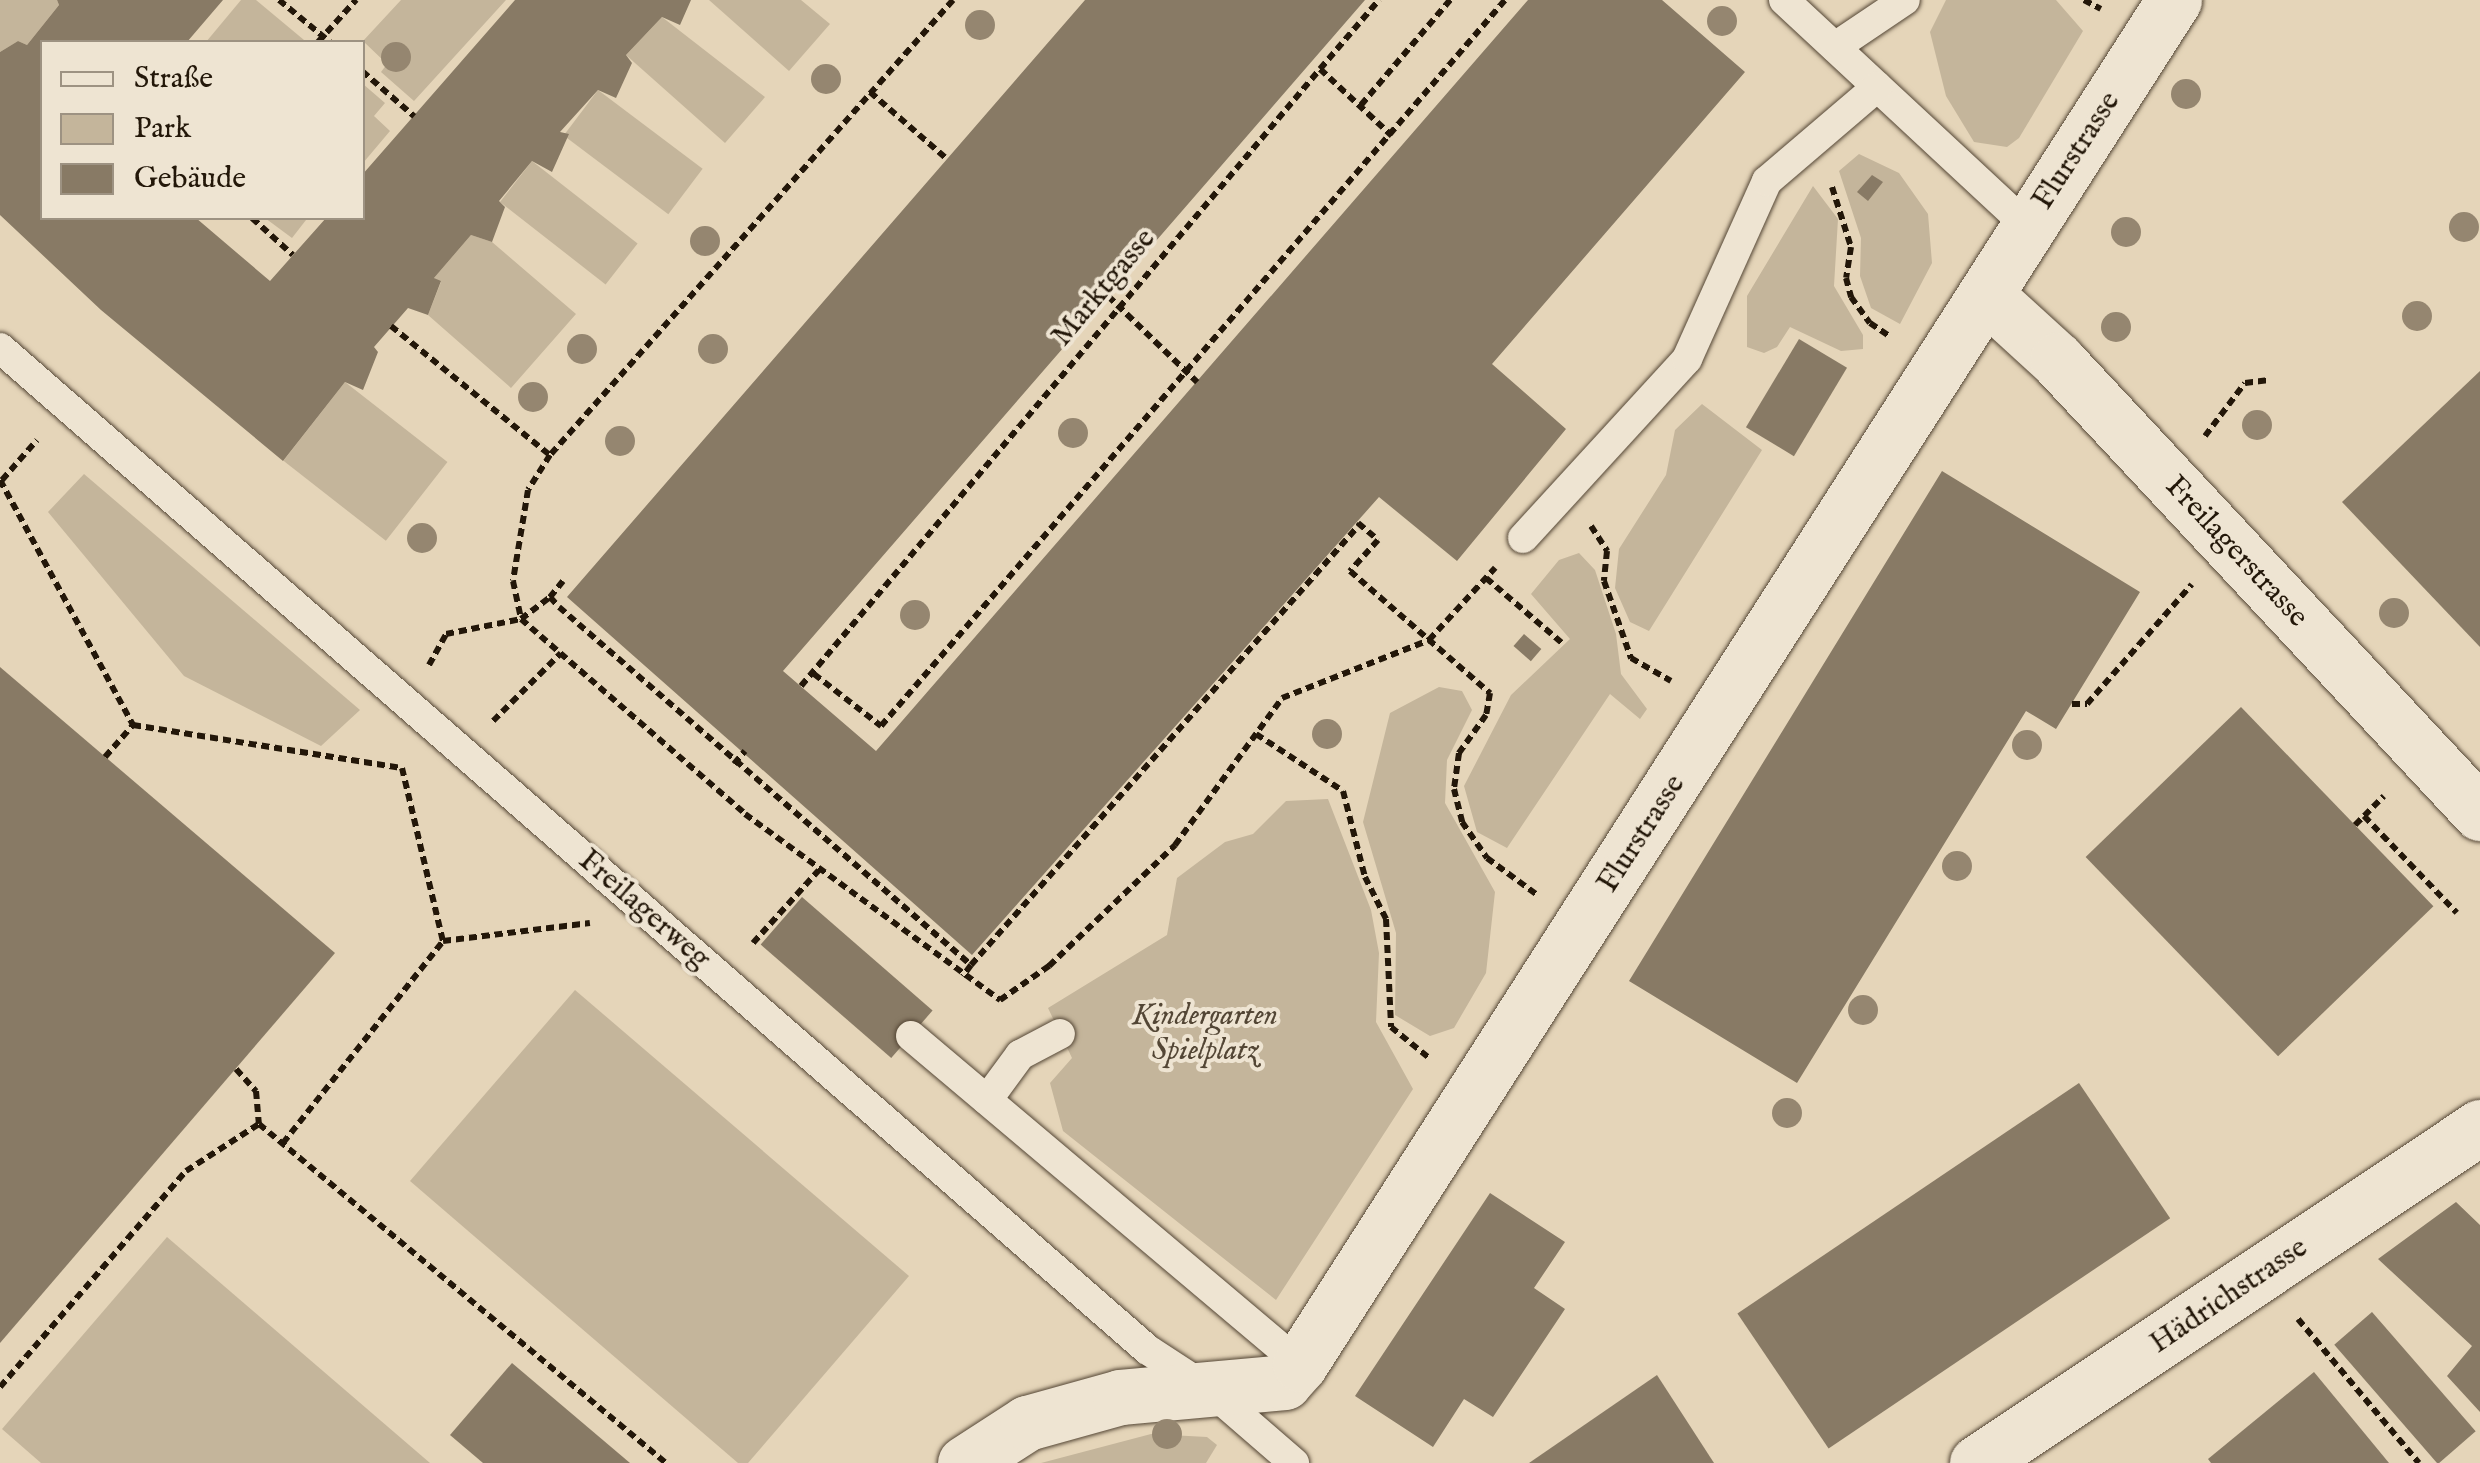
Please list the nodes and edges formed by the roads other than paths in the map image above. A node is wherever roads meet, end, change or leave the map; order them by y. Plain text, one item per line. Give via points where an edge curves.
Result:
1 (1784, 0) edge
2 (1905, 0) edge
3 (2174, 0) edge
4 (1835, 47) junction
5 (1876, 86) junction
6 (2028, 228) junction
7 (1987, 296) junction
8 (0, 348) edge
9 (1523, 538) road end
10 (2480, 813) edge
11 (1060, 1034) dead end
12 (911, 1036) dead end
13 (986, 1100) junction
14 (2480, 1127) edge
15 (1300, 1364) junction
16 (1210, 1391) junction
17 (965, 1463) edge
18 (1294, 1463) edge
19 (1977, 1463) edge

1 - 4 lane
2 - 4 lane
3 - 6 street, Flurstrasse
4 - 5 lane
5 - 6 lane
5 - 9 lane via 1767,182 1687,358
6 - 7 street, Flurstrasse
7 - 10 street, Freilagerstrasse via 2057,360
7 - 15 street, Flurstrasse
8 - 16 lane, Freilagerweg via 1148,1350
11 - 13 lane via 1020,1055
12 - 13 lane
13 - 15 lane
14 - 19 street, Hädrichstrasse
15 - 16 street via 1284,1382
16 - 17 street via 1120,1397 1027,1423
16 - 18 lane, Freilagerweg

